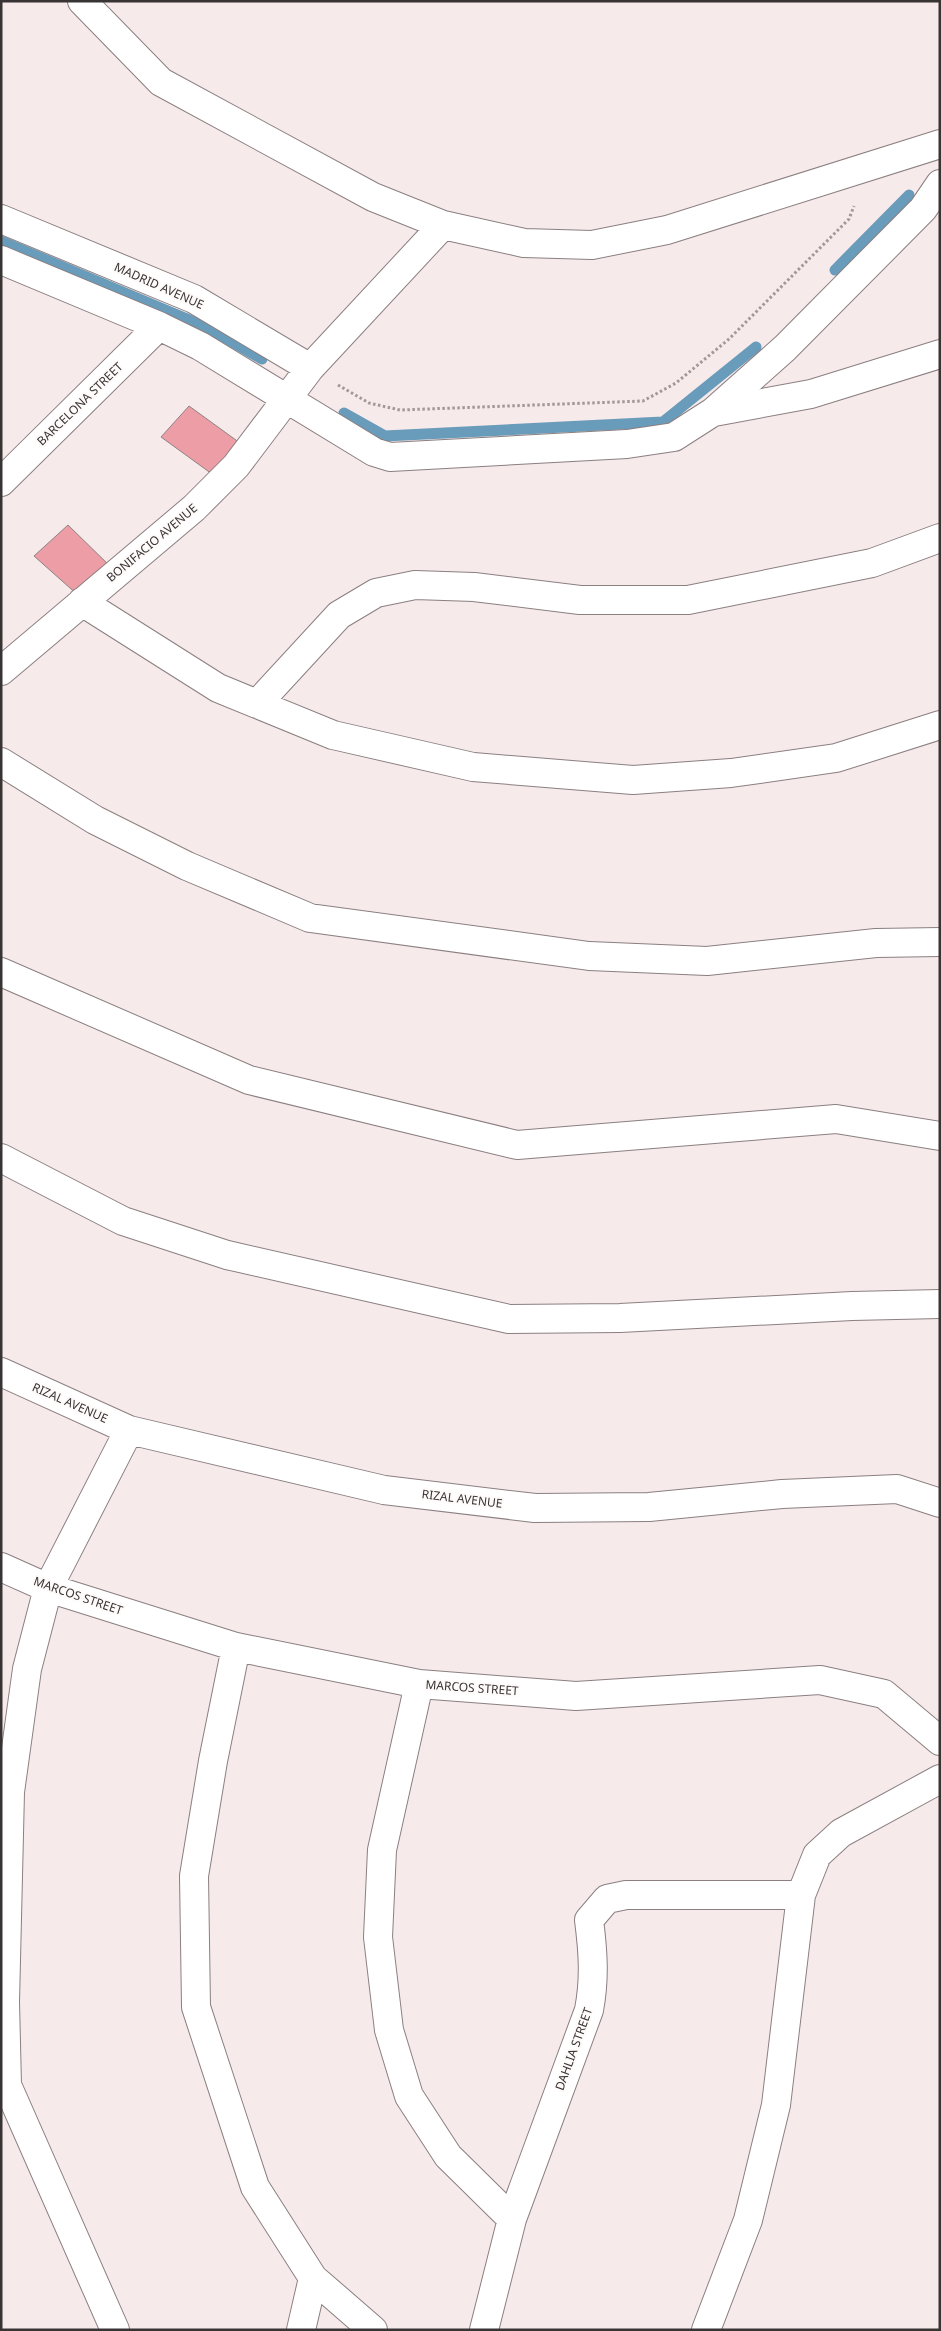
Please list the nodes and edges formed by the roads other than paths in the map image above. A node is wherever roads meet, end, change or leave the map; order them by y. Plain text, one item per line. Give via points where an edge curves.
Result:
1 (82, 1) edge
2 (940, 144) edge
3 (940, 184) edge
4 (1, 219) edge
5 (443, 225) junction
6 (6, 269) edge
7 (159, 326) junction
8 (940, 354) edge
9 (310, 368) junction
10 (285, 399) junction
11 (713, 412) junction
12 (1, 482) edge
13 (940, 538) edge
14 (82, 602) junction
15 (1, 671) edge
16 (258, 704) junction
17 (940, 725) edge
18 (1, 762) edge
19 (940, 942) edge
20 (1, 972) edge
21 (940, 1136) edge
22 (1, 1158) edge
23 (940, 1304) edge
24 (1, 1372) edge
25 (129, 1430) junction
26 (940, 1503) edge
27 (1, 1567) edge
28 (48, 1588) junction
29 (236, 1647) junction
30 (419, 1684) junction
31 (940, 1741) edge
32 (940, 1779) edge
33 (801, 1895) junction
34 (4, 2084) edge
35 (512, 2219) junction
36 (313, 2278) junction
37 (115, 2330) edge
38 (301, 2330) edge
39 (374, 2330) edge
40 (484, 2330) edge
41 (706, 2330) edge

1 - 5 street via 161,82 373,197
2 - 5 street via 667,230 592,245 524,243
3 - 11 street via 923,209 856,278 785,348
4 - 9 street, MADRID AVENUE via 194,299
5 - 9 street, BONIFACIO AVENUE
6 - 7 street
7 - 10 street via 200,346
7 - 12 street, BARCELONA STREET
8 - 11 street via 811,394
9 - 10 street, BONIFACIO AVENUE
10 - 11 street via 374,452 390,457 674,437
10 - 14 street, BONIFACIO AVENUE via 236,466 194,508
13 - 16 street via 872,563 688,600 580,600 474,587 415,585 376,593 338,615
14 - 15 street, BONIFACIO AVENUE
14 - 16 street via 218,688
16 - 17 street via 333,735 473,767 633,780 731,773 836,758
18 - 19 street via 95,820 187,866 310,918 589,956 697,960 876,943
20 - 21 street via 249,1080 517,1145 836,1119
22 - 23 street via 123,1221 227,1255 509,1319 620,1318
24 - 25 street, RIZAL AVENUE
25 - 26 street, RIZAL AVENUE via 384,1490 535,1508 649,1507 782,1494 897,1489
25 - 28 street
27 - 28 street, MARCOS STREET
28 - 29 street, MARCOS STREET
28 - 34 street via 27,1669 10,1792
29 - 30 street, MARCOS STREET
29 - 36 street via 194,1876 196,2007 256,2187
30 - 31 street, MARCOS STREET via 576,1696 820,1680 884,1694
30 - 35 street via 382,1850 378,1937 389,2030 409,2096 448,2156
32 - 33 street via 841,1833 817,1855
33 - 35 street, DAHLIA STREET via 626,1895 607,1899 589,1920 594,1954 589,2010
33 - 41 street via 776,2105 748,2220
34 - 37 street
35 - 40 street, DAHLIA STREET
36 - 38 street
36 - 39 street

